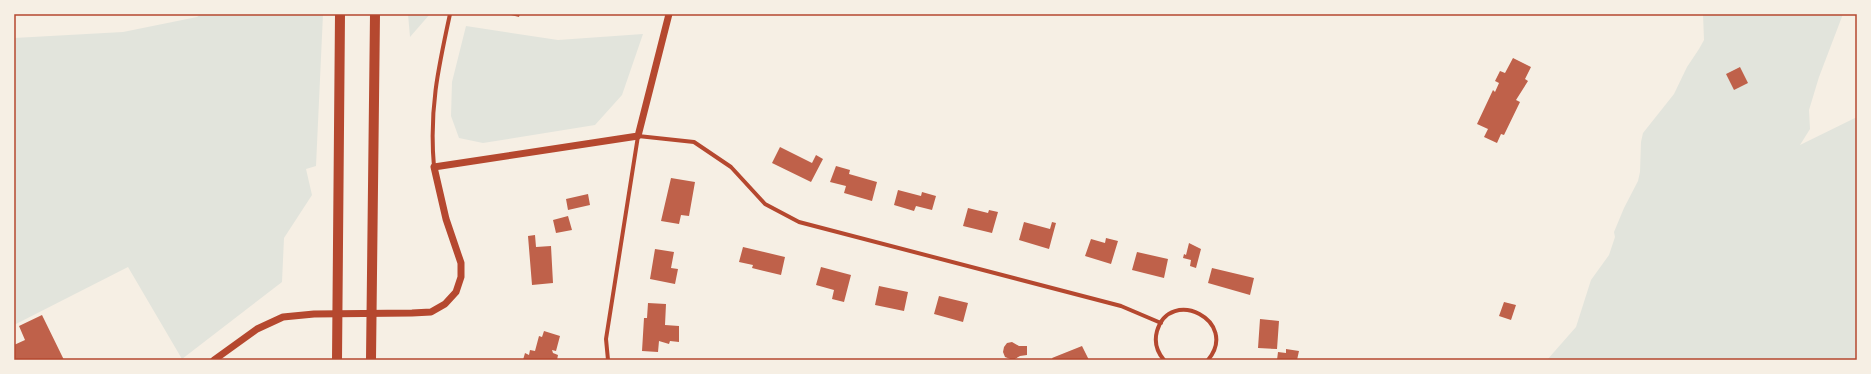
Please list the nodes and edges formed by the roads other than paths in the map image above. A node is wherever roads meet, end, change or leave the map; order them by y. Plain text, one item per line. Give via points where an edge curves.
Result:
1 (340, 14) edge
2 (375, 14) edge
3 (450, 14) edge
4 (670, 14) edge
5 (638, 136) junction
6 (434, 167) junction
7 (372, 313) junction
8 (337, 314) junction
9 (1161, 322) junction
10 (214, 360) edge
11 (337, 360) edge
12 (371, 360) edge
13 (608, 360) edge
14 (1164, 360) edge
15 (1208, 360) edge

1 - 8 highway
2 - 7 highway
3 - 6 street via 434,93
4 - 5 street
5 - 6 street
5 - 9 street via 694,142 731,167 765,204 799,222 1121,306
5 - 13 street via 606,339
6 - 7 street via 446,219 461,263 461,277 456,292 445,304 431,312
7 - 8 street
7 - 12 highway
8 - 10 street via 299,315 269,322
8 - 11 highway
9 - 14 street via 1156,334 1156,343
9 - 15 street via 1179,311 1203,315 1210,322 1215,335 1214,350

